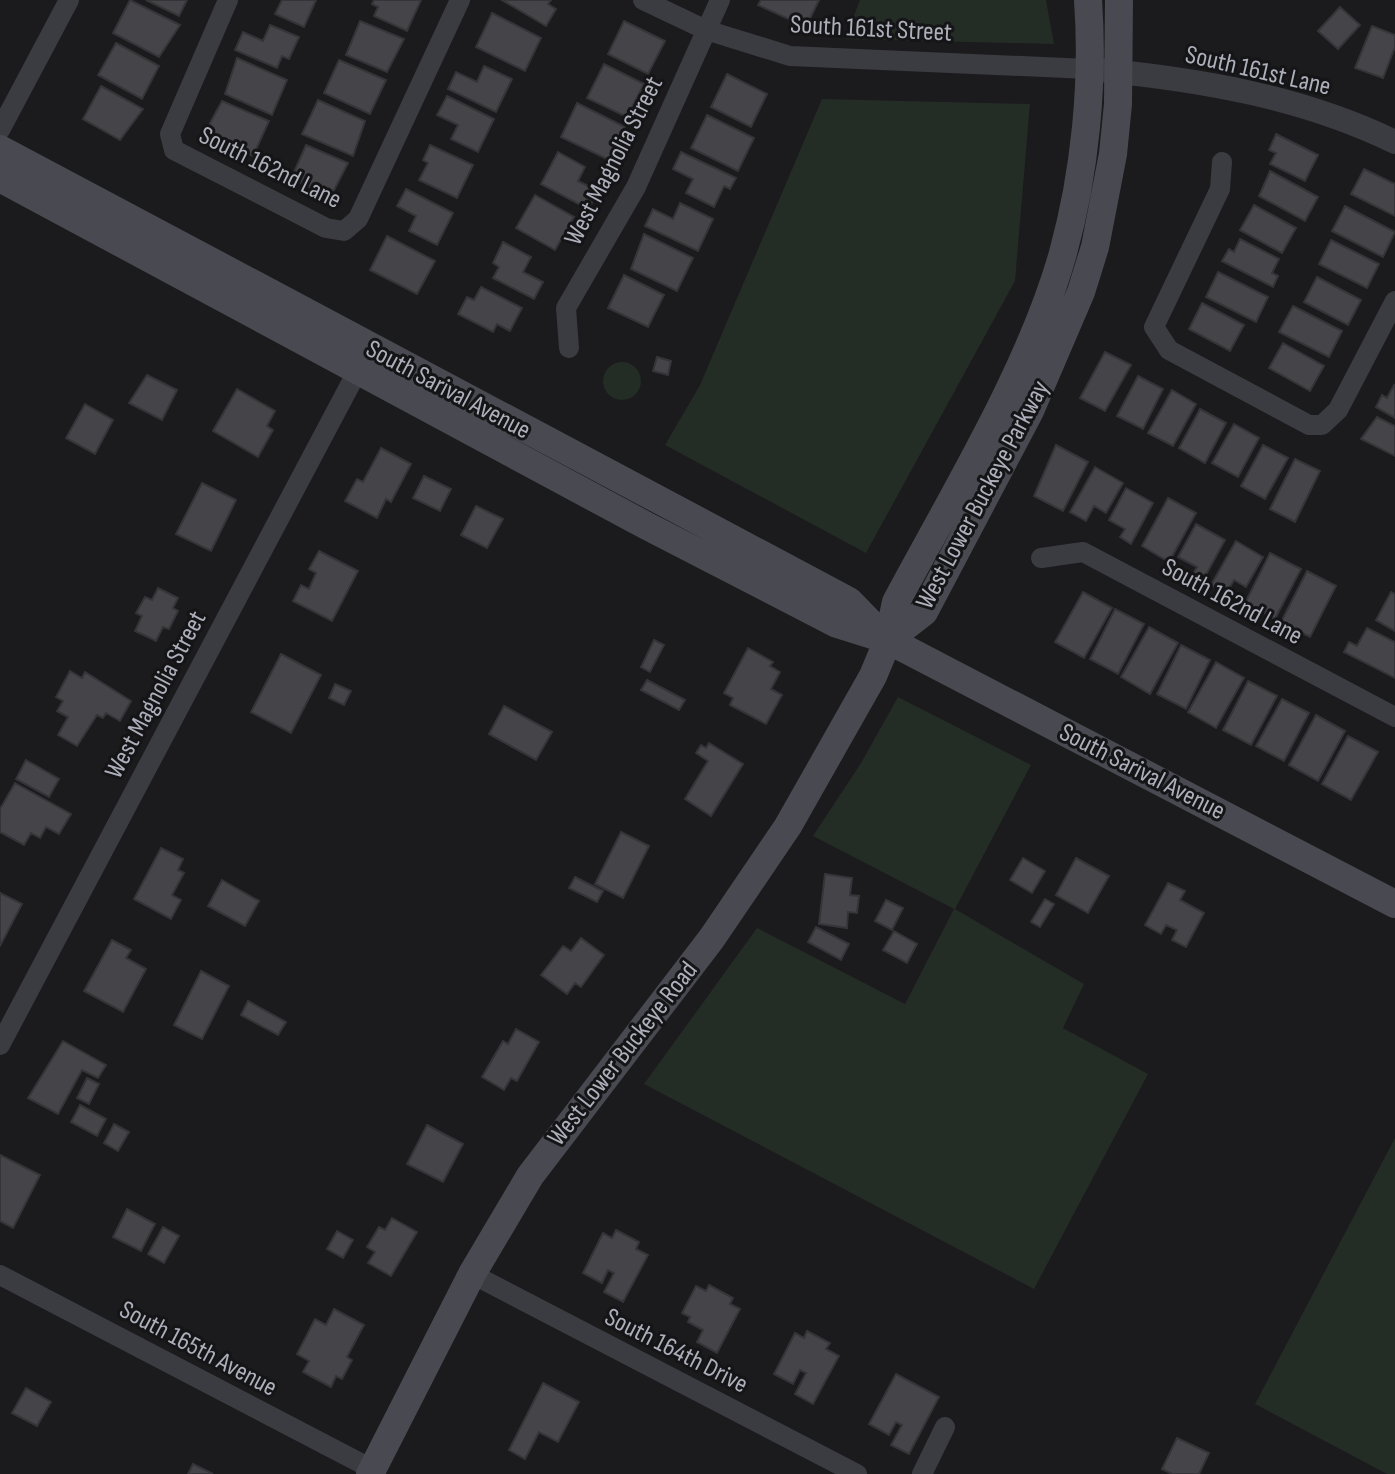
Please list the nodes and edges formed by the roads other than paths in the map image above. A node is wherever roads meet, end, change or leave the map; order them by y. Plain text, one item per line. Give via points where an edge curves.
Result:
1 (69, 0) edge
2 (228, 0) edge
3 (460, 0) edge
4 (643, 0) edge
5 (720, 0) edge
6 (1088, 0) edge
7 (1119, 0) edge
8 (706, 30) junction
9 (1104, 71) junction
10 (0, 130) edge
11 (1395, 142) edge
12 (0, 149) edge
13 (1222, 162) dead end
14 (0, 178) edge
15 (1395, 301) edge
16 (569, 348) dead end
17 (364, 359) junction
18 (1041, 558) dead end
19 (888, 640) junction
20 (1395, 717) edge
21 (1395, 904) edge
22 (0, 1045) edge
23 (472, 1274) junction
24 (0, 1275) edge
25 (945, 1427) dead end
26 (371, 1472) edge
27 (857, 1474) edge
28 (922, 1474) edge

1 - 10 street
2 - 3 street, South 162nd Lane via 170,134 174,150 326,228 344,231 358,219
4 - 8 street, South 161st Street
5 - 8 street, West Magnolia Street
6 - 9 main road, West Lower Buckeye Parkway
7 - 9 main road, West Lower Buckeye Parkway
8 - 9 street, South 161st Street via 790,56
8 - 16 street, West Magnolia Street via 636,187 566,308
9 - 11 street, South 161st Lane via 1271,97
9 - 19 main road, West Lower Buckeye Parkway via 1113,154 1095,247 1059,351 924,612
12 - 17 main road, South Sarival Avenue
13 - 15 street via 1220,189 1154,327 1169,350 1309,425 1322,425 1338,410
14 - 17 main road, South Sarival Avenue
17 - 19 main road, South Sarival Avenue via 645,525 823,617
17 - 22 street, West Magnolia Street
18 - 20 street, South 162nd Lane via 1083,552
19 - 21 main road, South Sarival Avenue
19 - 23 main road, West Lower Buckeye Road via 846,727 767,859 553,1144
23 - 26 main road, West Lower Buckeye Road
23 - 27 street, South 164th Drive
24 - 26 street, South 165th Avenue
25 - 28 street

